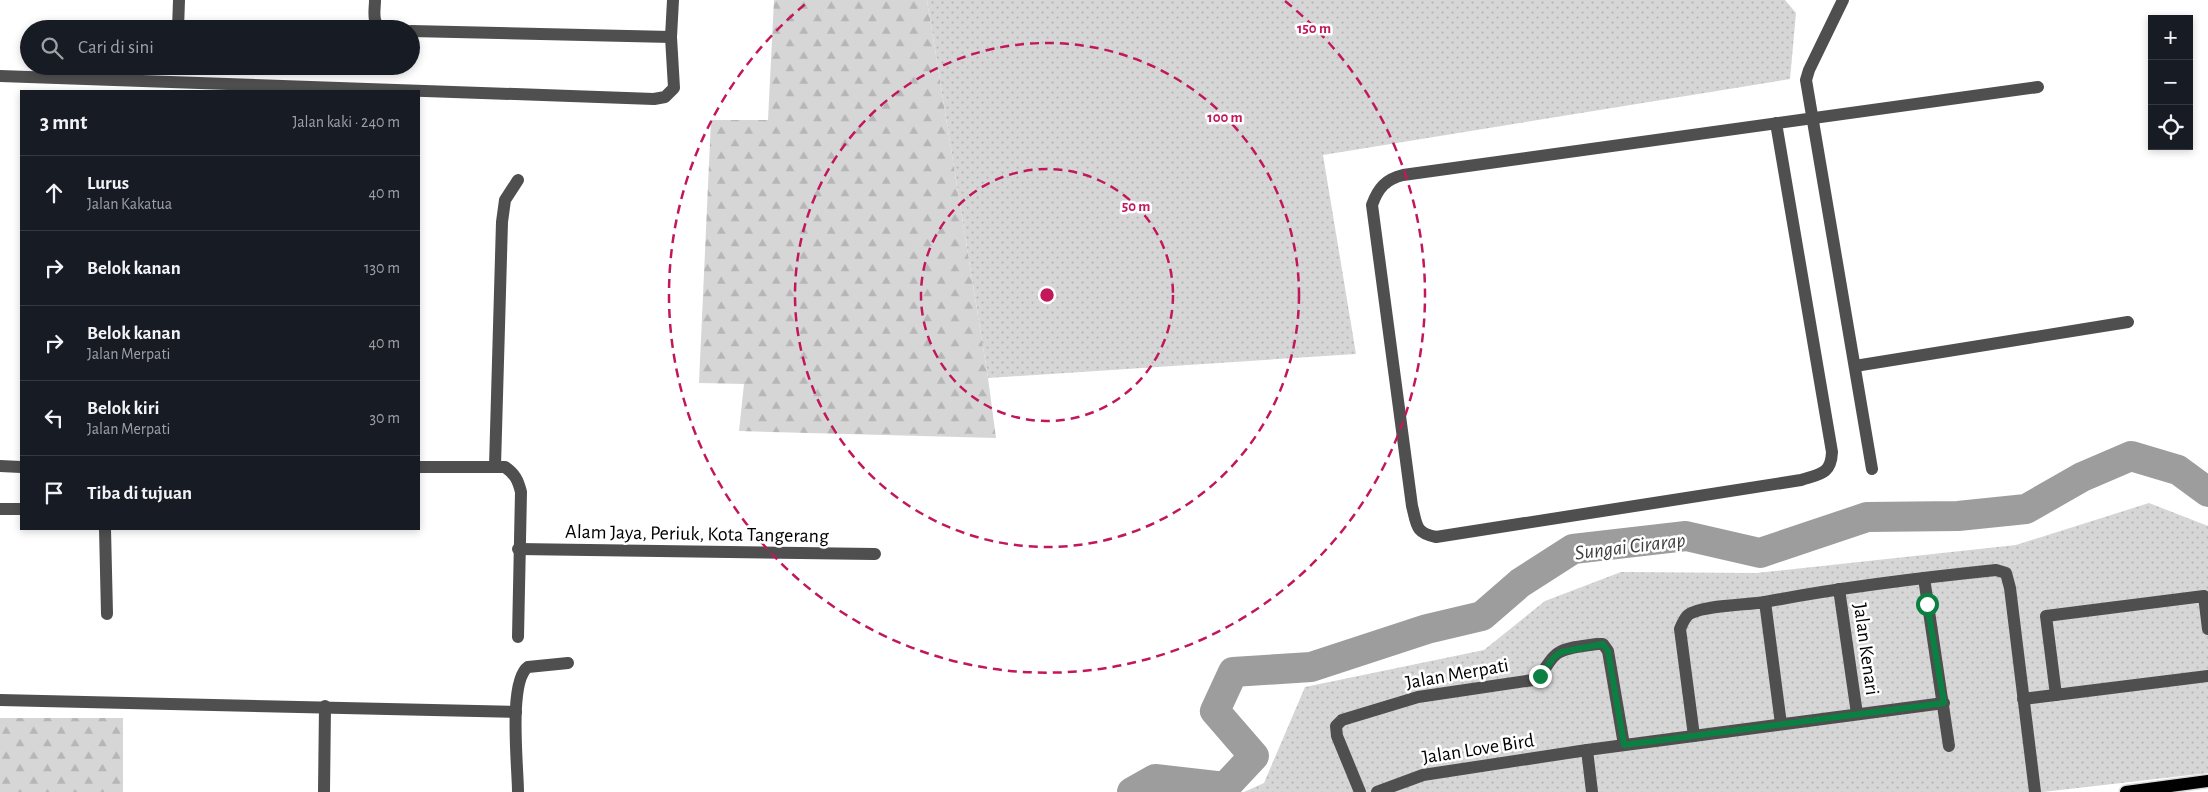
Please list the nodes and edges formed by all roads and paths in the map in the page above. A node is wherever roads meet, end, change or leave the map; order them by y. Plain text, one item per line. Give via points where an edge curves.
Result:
1 (179, 0) edge
2 (375, 0) edge
3 (673, 0) edge
4 (1843, 0) edge
5 (178, 20) edge
6 (374, 20) edge
7 (420, 31) edge
8 (671, 37) junction
9 (0, 76) edge
10 (2038, 87) dead end
11 (398, 90) edge
12 (420, 91) edge
13 (1812, 118) junction
14 (1776, 123) junction
15 (518, 180) dead end
16 (2128, 322) dead end
17 (1854, 366) junction
18 (0, 466) edge
19 (495, 466) junction
20 (20, 467) edge
21 (420, 467) edge
22 (1872, 469) dead end
23 (0, 509) edge
24 (20, 509) edge
25 (104, 530) edge
26 (518, 549) junction
27 (875, 554) dead end
28 (1924, 578) junction
29 (1839, 589) junction
30 (1765, 602) junction
31 (107, 614) dead end
32 (2208, 628) edge
33 (518, 637) dead end
34 (568, 663) dead end
35 (2208, 676) edge
36 (2056, 695) junction
37 (2024, 699) junction
38 (0, 700) edge
39 (1944, 703) junction
40 (325, 706) junction
41 (516, 712) junction
42 (1857, 714) junction
43 (1781, 724) junction
44 (1694, 736) junction
45 (1624, 745) junction
46 (1949, 746) dead end
47 (1587, 750) junction
48 (2208, 781) edge
49 (324, 792) edge
50 (518, 792) edge
51 (1360, 792) edge
52 (1377, 792) edge
53 (1592, 792) edge
54 (2035, 792) edge
55 (2126, 792) edge

1 - 5 street
2 - 6 street
3 - 8 street
4 - 13 street via 1806,80
7 - 8 street
8 - 12 street via 674,88 665,97
9 - 11 street
10 - 13 street
13 - 14 street
13 - 17 street
14 - 14 street via 1832,452 1832,463 1826,471 1801,480 1436,537 1425,535 1418,529 1412,506 1372,204 1382,185 1403,174
15 - 19 street via 505,200 502,222
16 - 17 street
17 - 22 street
18 - 20 street
19 - 21 street
19 - 26 street via 505,467 518,481 521,492
23 - 24 street
25 - 31 street
26 - 27 street, Alam Jaya, Periuk, Kota Tangerang
26 - 33 street
28 - 29 street
28 - 37 street via 1996,570 2006,574
28 - 39 street
29 - 30 street
29 - 42 street, Jalan Kenari
30 - 43 street
30 - 44 street via 1696,611 1683,621 1680,629
32 - 36 street via 2204,596 2046,616
34 - 41 street via 537,665 525,670 520,678
35 - 36 street
36 - 37 street
37 - 54 street
38 - 40 street
39 - 42 street, Jalan Love Bird
39 - 46 street
40 - 41 street
40 - 49 street
41 - 50 street
42 - 43 street, Jalan Love Bird
43 - 44 street, Jalan Love Bird
44 - 45 street, Jalan Love Bird
45 - 47 street, Jalan Love Bird
45 - 51 street, Jalan Merpati via 1608,651 1603,644 1597,644 1561,652 1533,680 1418,697 1342,720 1336,726 1337,736
47 - 52 street, Jalan Love Bird via 1423,775
47 - 53 street
48 - 55 main road

